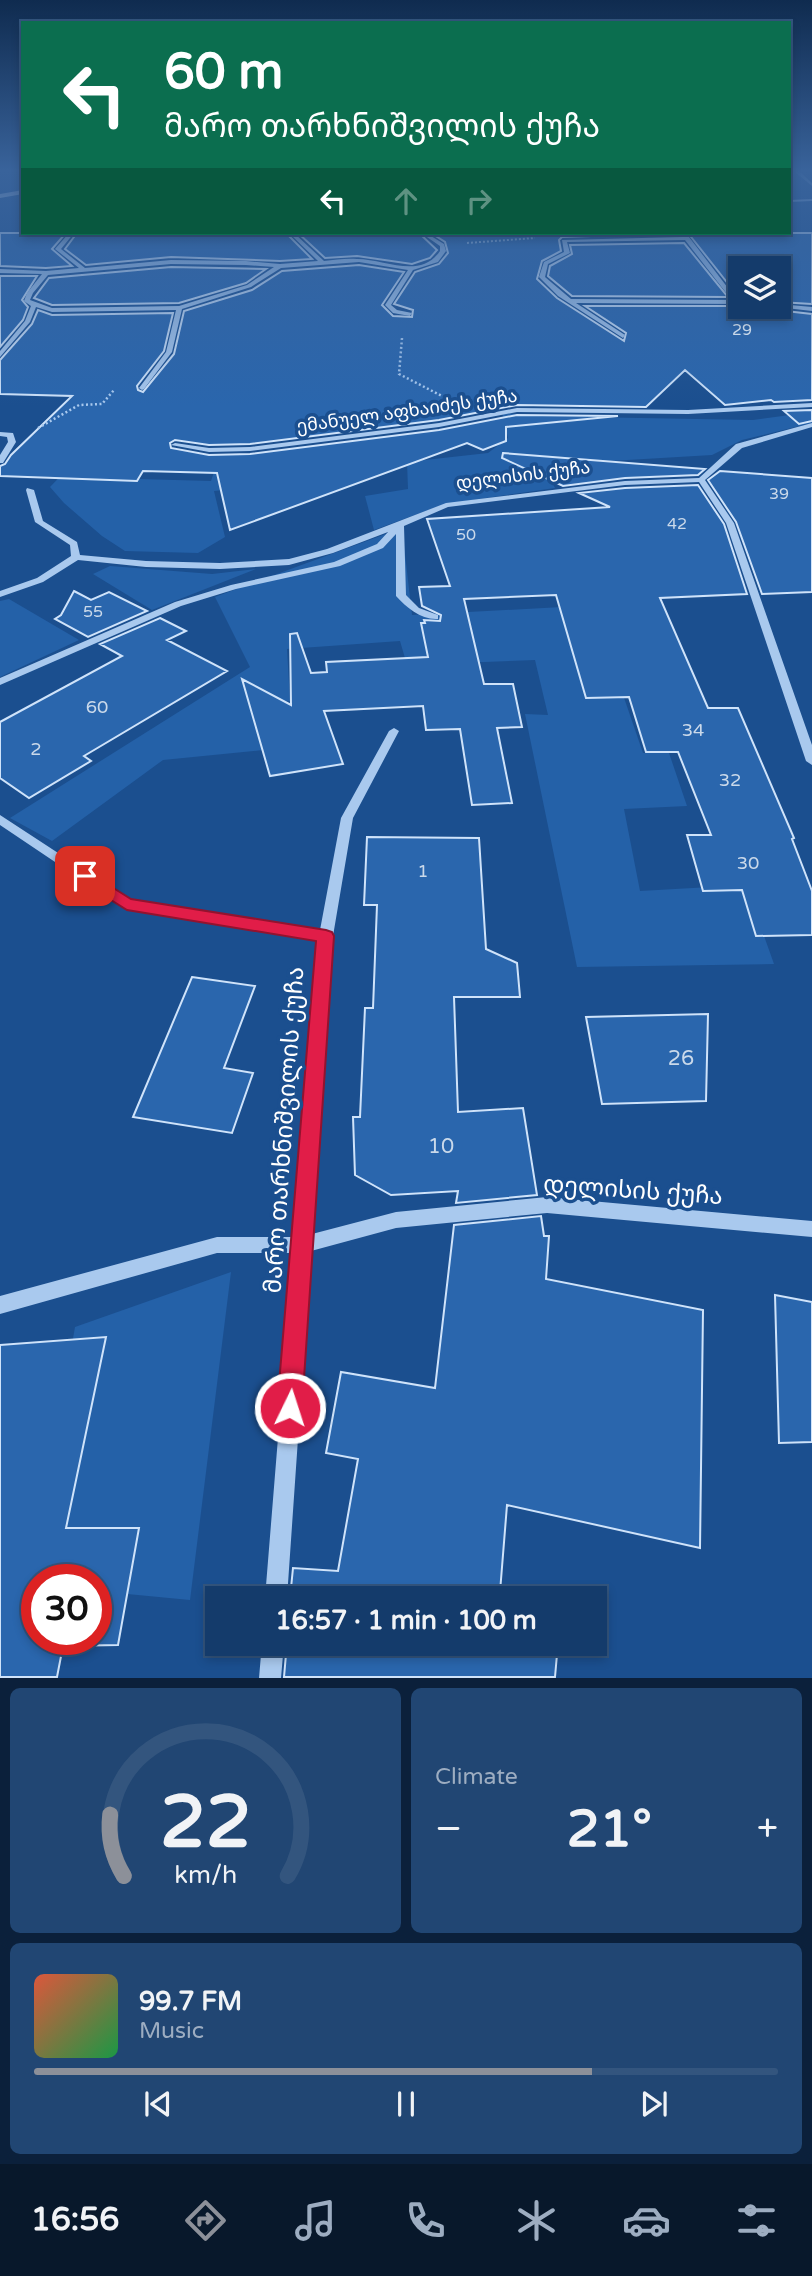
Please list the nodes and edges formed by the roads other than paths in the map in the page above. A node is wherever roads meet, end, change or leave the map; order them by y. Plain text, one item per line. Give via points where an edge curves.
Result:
1 (58, 249) edge
2 (308, 249) edge
3 (443, 249) edge
4 (567, 249) edge
5 (696, 249) edge
6 (321, 261) junction
7 (280, 266) junction
8 (411, 269) junction
9 (83, 270) junction
10 (0, 271) edge
11 (46, 273) junction
12 (728, 292) edge
13 (728, 300) edge
14 (569, 301) junction
15 (34, 305) junction
16 (179, 307) junction
17 (791, 307) edge
18 (812, 309) edge
19 (410, 314) road end
20 (623, 336) dead end
21 (0, 355) edge
22 (142, 388) road end
23 (812, 405) edge
24 (812, 425) edge
25 (0, 434) edge
26 (175, 445) dead end
27 (0, 461) edge
28 (701, 480) junction
29 (30, 490) dead end
30 (400, 525) junction
31 (76, 557) junction
32 (0, 594) edge
33 (435, 617) dead end
34 (0, 682) edge
35 (394, 731) dead end
36 (812, 761) edge
37 (0, 819) edge
38 (326, 936) junction
39 (812, 1229) edge
40 (302, 1245) junction
41 (0, 1305) edge
42 (277, 1586) edge
43 (271, 1656) edge
44 (270, 1678) edge

1 - 9 street
2 - 6 street
3 - 8 street via 436,261
4 - 14 street via 568,253 546,263 542,277
5 - 12 street
6 - 7 street
6 - 8 street via 359,260
7 - 9 street via 184,262
7 - 16 street via 249,286
8 - 19 street via 388,305 395,312
9 - 11 street
10 - 11 street
11 - 15 street via 27,301
13 - 14 street
14 - 20 street
15 - 16 street via 52,310
15 - 21 street via 28,321
16 - 22 street via 169,352
17 - 18 street
23 - 26 street, ემანუელ აფხაიძეს ქუჩა via 688,412 517,410 426,427 229,451
24 - 28 street via 739,446
25 - 27 street via 9,435 12,442
28 - 30 street, დელისის ქუჩა via 625,483 446,505
28 - 36 street via 730,523
29 - 31 street via 39,522 74,544
30 - 31 street via 289,562 220,566
30 - 33 street via 401,596 416,610
30 - 34 street, დელისის ქუჩა via 380,546 337,564 178,604
31 - 32 street via 58,572
35 - 38 street, მარო თარხნიშვილის ქუჩა via 347,818
37 - 38 street via 127,904
38 - 40 street, მარო თარხნიშვილის ქუჩა
39 - 40 street, დელისის ქუჩა via 547,1205 396,1220
40 - 41 street, დელისის ქუჩა via 217,1245
40 - 42 street, მარო თარხნიშვილის ქუჩა
43 - 44 street

